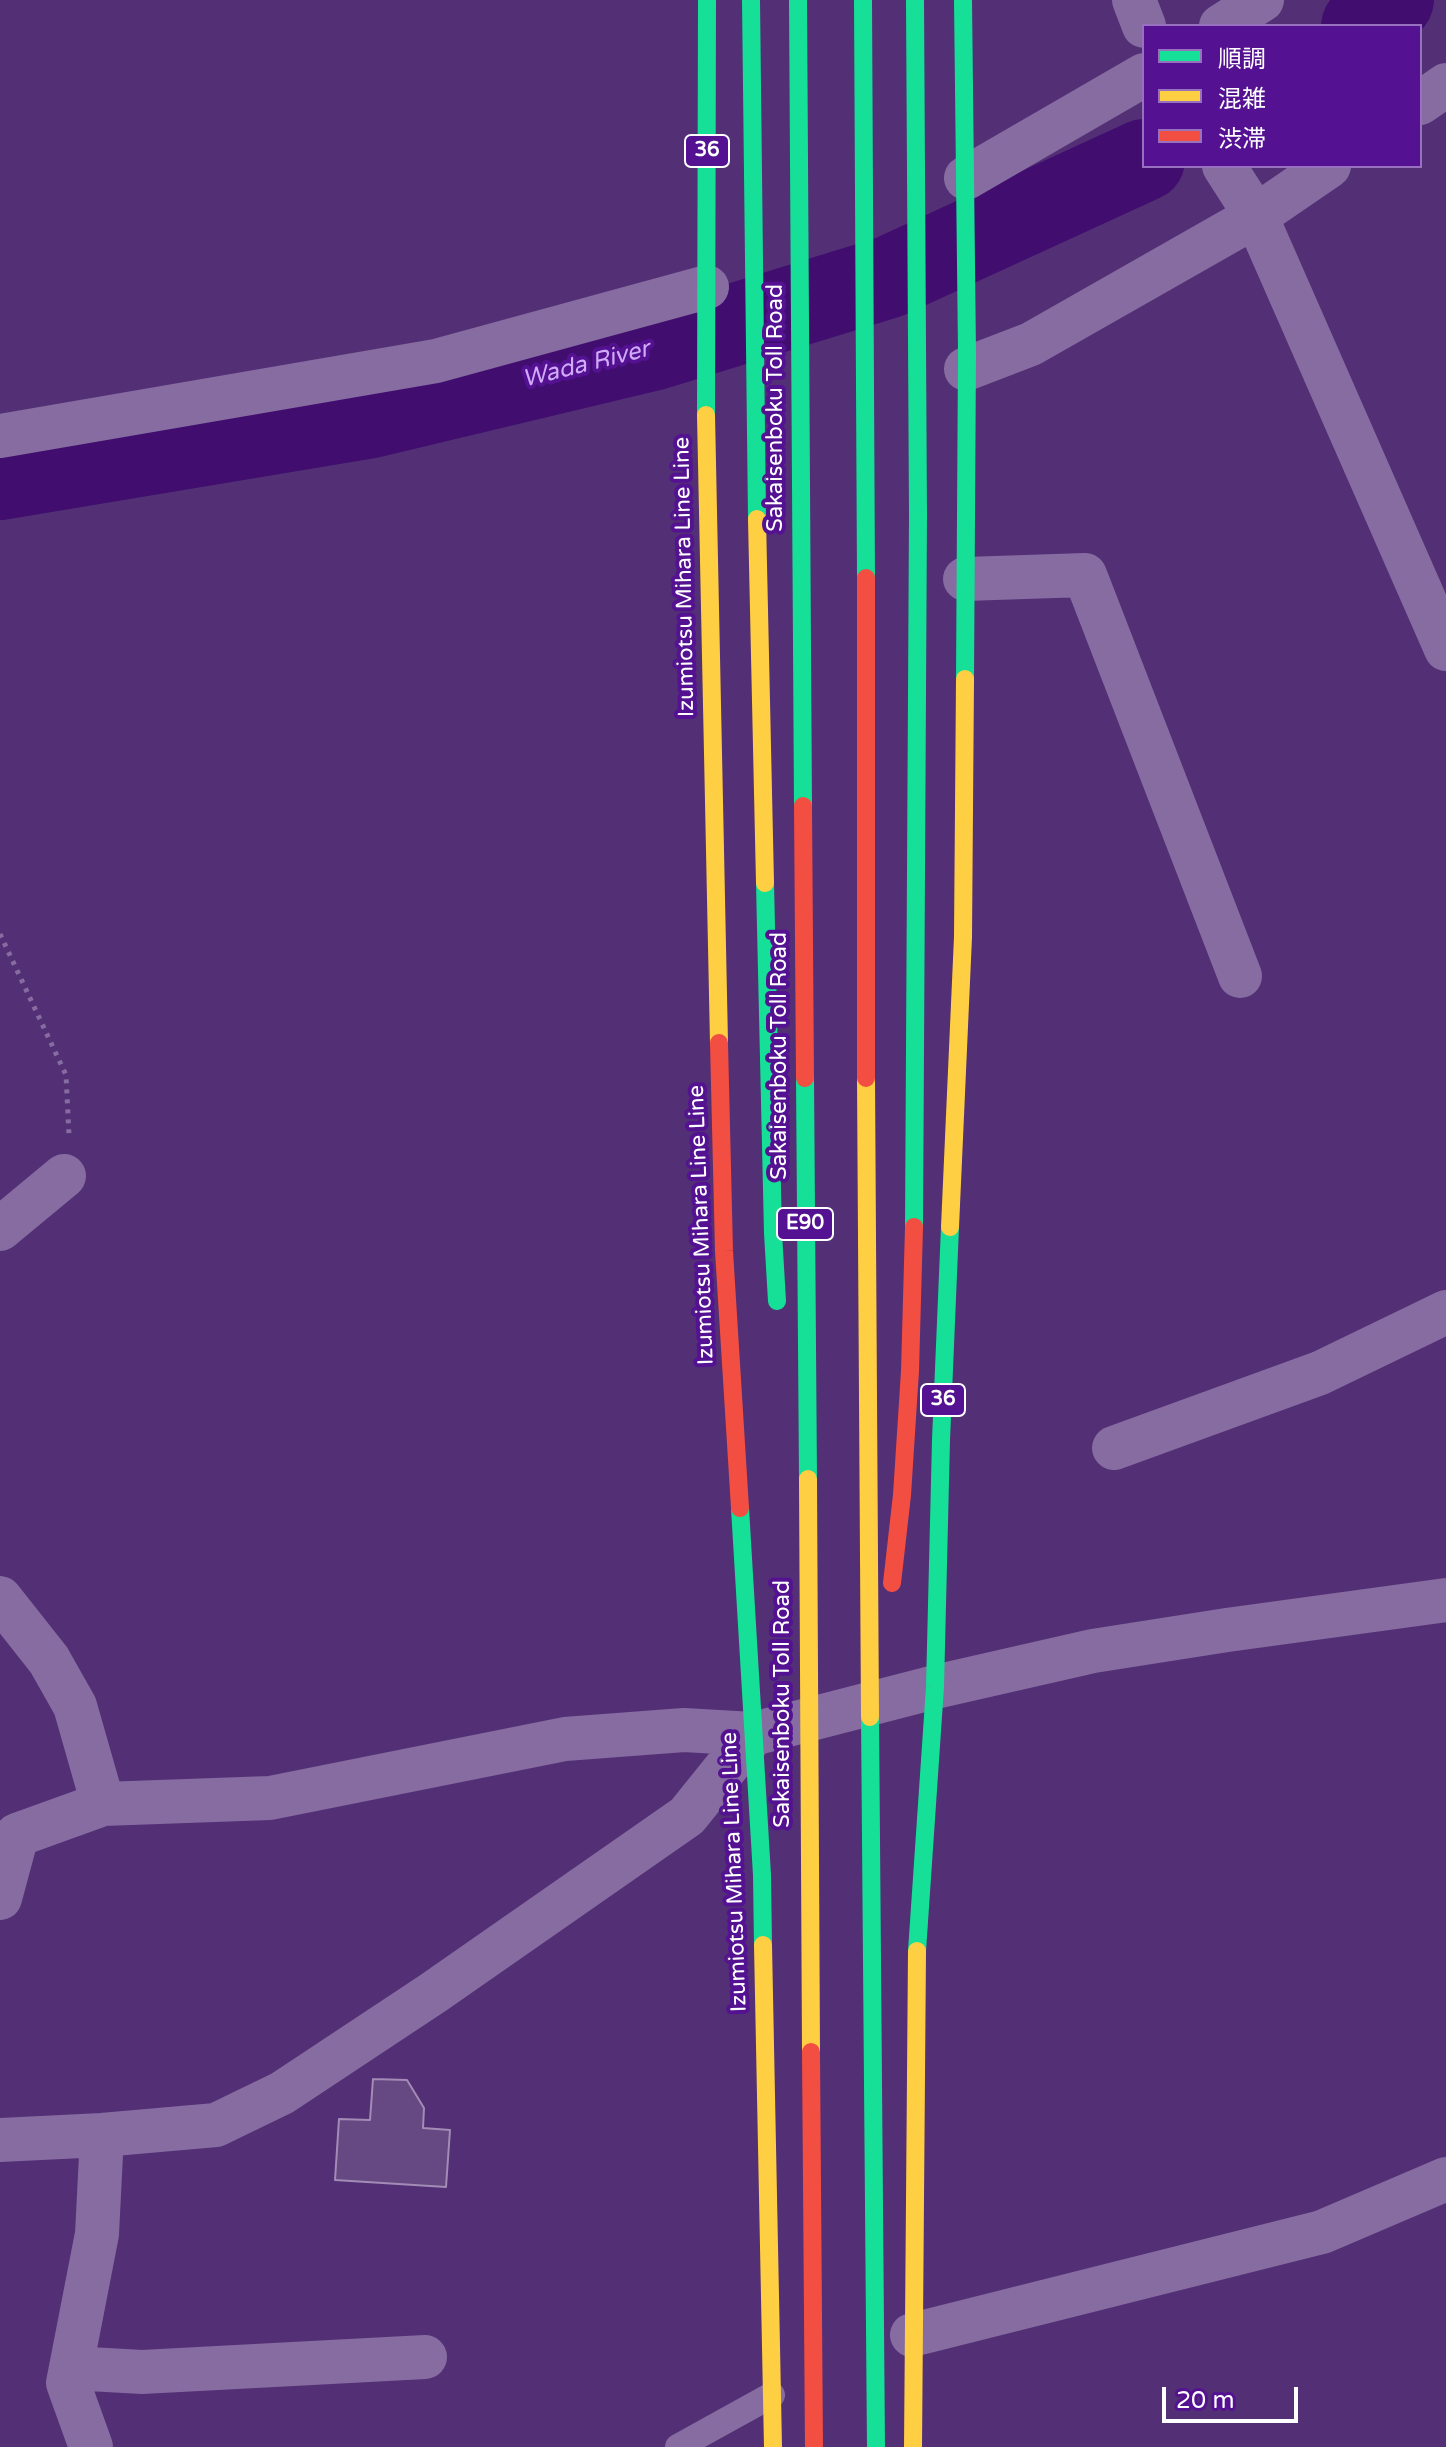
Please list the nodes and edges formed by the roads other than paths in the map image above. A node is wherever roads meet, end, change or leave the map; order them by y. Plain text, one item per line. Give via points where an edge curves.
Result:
1 (707, 0) edge
2 (751, 0) edge
3 (798, 0) edge
4 (863, 0) edge
5 (915, 0) edge
6 (963, 0) edge
7 (1134, 0) edge
8 (1262, 0) edge
9 (1143, 24) edge
10 (1224, 24) edge
11 (1142, 76) edge
12 (1446, 85) edge
13 (1422, 102) edge
14 (1225, 168) edge
15 (1326, 168) edge
16 (966, 178) junction
17 (1256, 216) junction
18 (707, 294) junction
19 (967, 360) junction
20 (0, 436) edge
21 (965, 579) junction
22 (1446, 649) edge
23 (1240, 976) dead end
24 (64, 1176) road end
25 (0, 1229) edge
26 (778, 1312) dead end
27 (1446, 1312) edge
28 (1114, 1448) dead end
29 (790, 1500) dead end
30 (0, 1598) edge
31 (1446, 1600) edge
32 (890, 1602) dead end
33 (887, 1632) dead end
34 (935, 1687) junction
35 (753, 1734) junction
36 (808, 1783) junction
37 (870, 1785) junction
38 (103, 1804) junction
39 (0, 1898) edge
40 (102, 2135) junction
41 (0, 2140) edge
42 (1446, 2179) edge
43 (912, 2335) junction
44 (425, 2357) dead end
45 (71, 2368) junction
46 (772, 2395) junction
47 (91, 2447) edge
48 (678, 2447) edge
49 (773, 2447) edge
50 (814, 2447) edge
51 (876, 2447) edge
52 (913, 2447) edge

1 - 18 main road, Izumiotsu Mihara Line Line / 36
2 - 26 main road, bridge via 757,519
3 - 36 main road, Sakaisenboku Toll Road / E90, bridge
4 - 37 main road, bridge
5 - 32 main road, bridge via 914,1232 902,1495
6 - 16 main road, 36
7 - 9 street
8 - 10 street
11 - 16 street
12 - 13 street
14 - 17 street
15 - 17 street
16 - 19 main road, 36
17 - 19 street via 1031,344
17 - 22 street
18 - 20 street via 436,361
18 - 35 main road, Izumiotsu Mihara Line Line / 36 via 706,466 724,1251
19 - 21 main road, 36
21 - 23 street via 1085,575
21 - 34 main road, 36 via 963,937
24 - 25 street
27 - 28 street via 1320,1373
29 - 36 main road, bridge
30 - 38 street via 49,1660 75,1706
31 - 34 street via 1093,1651
33 - 37 main road, bridge
34 - 35 street
34 - 43 main road, 36 via 915,1977
35 - 38 street via 684,1730 565,1739 270,1798
35 - 40 street via 687,1816 282,2093 216,2125
35 - 46 main road, Izumiotsu Mihara Line Line / 36 via 762,1875
36 - 50 main road, Sakaisenboku Toll Road / E90, bridge
37 - 51 main road, bridge
38 - 39 street via 17,1835
40 - 41 street
40 - 45 street via 97,2234
42 - 43 street via 1322,2232
43 - 52 main road, 36
44 - 45 street via 142,2372
45 - 47 street via 68,2383
46 - 48 lane
46 - 49 main road, Izumiotsu Mihara Line Line / 36

